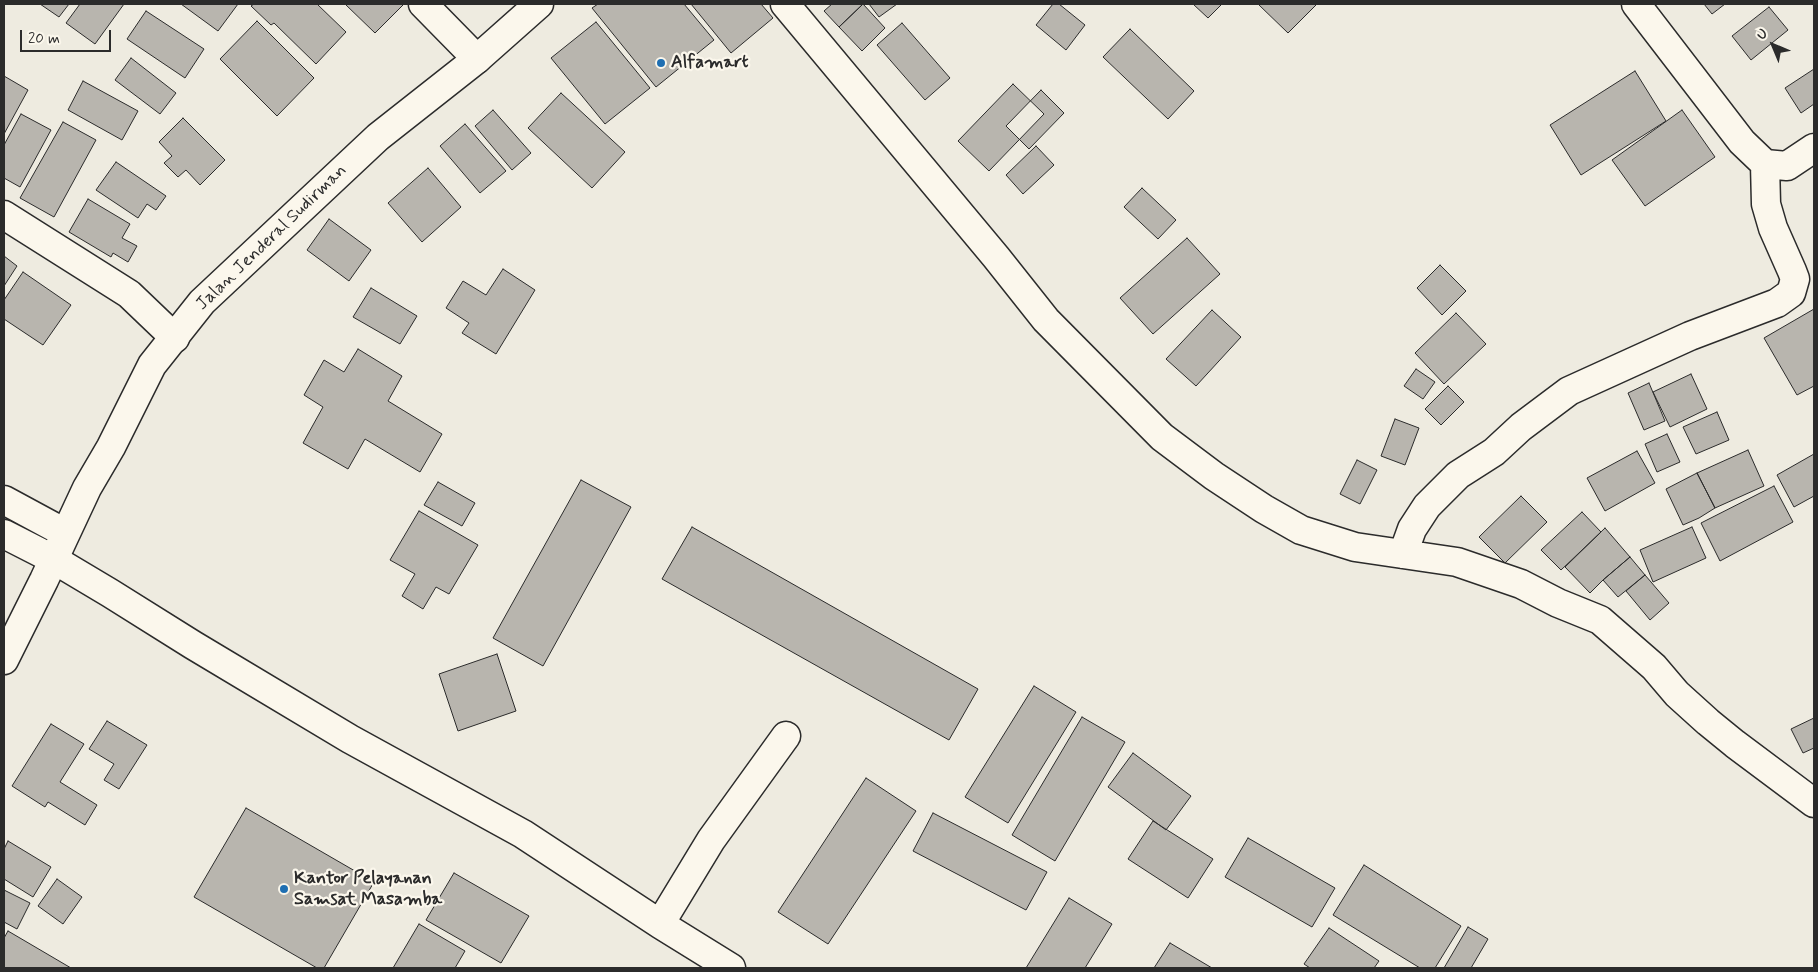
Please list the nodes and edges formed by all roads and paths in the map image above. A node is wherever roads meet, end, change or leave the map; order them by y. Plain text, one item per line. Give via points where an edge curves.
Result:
1 (423, 4) edge
2 (538, 4) edge
3 (785, 4) edge
4 (1636, 4) edge
5 (477, 59) junction
6 (1814, 148) edge
7 (1765, 164) junction
8 (4, 215) edge
9 (175, 338) junction
10 (4, 500) edge
11 (65, 533) junction
12 (4, 534) edge
13 (1402, 554) junction
14 (53, 559) junction
15 (4, 660) edge
16 (786, 736) dead end
17 (1814, 803) edge
18 (660, 924) junction
19 (731, 968) edge

1 - 5 main road
2 - 5 main road, Jalan Jenderal Sudirman
3 - 13 main road via 1046,320 1162,437 1249,500 1301,530 1355,547
4 - 7 main road via 1742,142
5 - 9 main road, Jalan Jenderal Sudirman via 378,138 317,193 202,302
6 - 7 main road via 1787,166
7 - 13 main road via 1766,204 1792,271 1791,292 1777,303 1690,336 1569,392 1521,427 1494,452 1458,475 1427,506 1412,529
8 - 9 main road via 129,294
9 - 11 main road, Jalan Jenderal Sudirman via 152,366
10 - 11 main road
11 - 14 main road, Jalan Jenderal Sudirman
12 - 14 main road
13 - 17 main road via 1456,562 1488,572 1600,620 1654,667 1677,694 1708,722
14 - 15 main road, Jalan Jenderal Sudirman
14 - 18 main road via 350,739 522,834
16 - 18 main road via 711,840
18 - 19 main road

